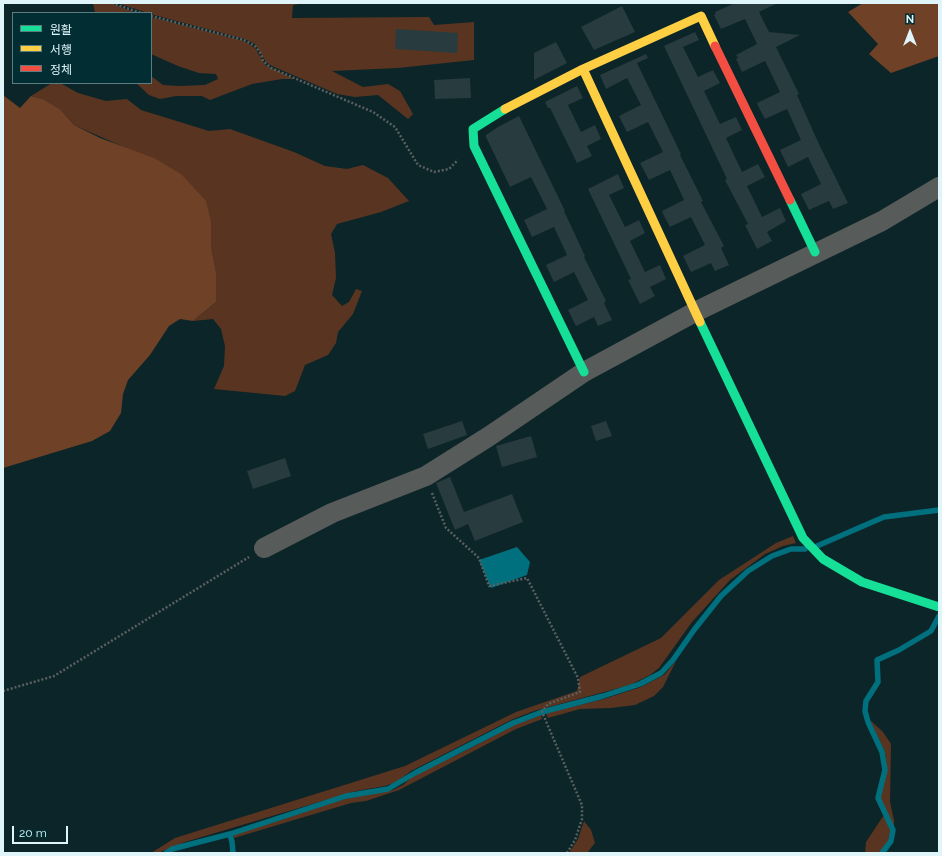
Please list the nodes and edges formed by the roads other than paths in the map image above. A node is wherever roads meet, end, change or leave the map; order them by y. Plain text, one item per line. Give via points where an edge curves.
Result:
1 (583, 69) junction
2 (939, 187) edge
3 (815, 252) junction
4 (695, 312) junction
5 (584, 372) junction
6 (264, 548) road end
7 (939, 607) edge

1 - 3 street via 701,16
1 - 4 street
1 - 5 street via 473,129 474,146
2 - 3 street via 882,221
3 - 4 street
4 - 5 street
4 - 7 street via 803,538 811,548 822,559 862,582
5 - 6 street via 426,476 332,513

